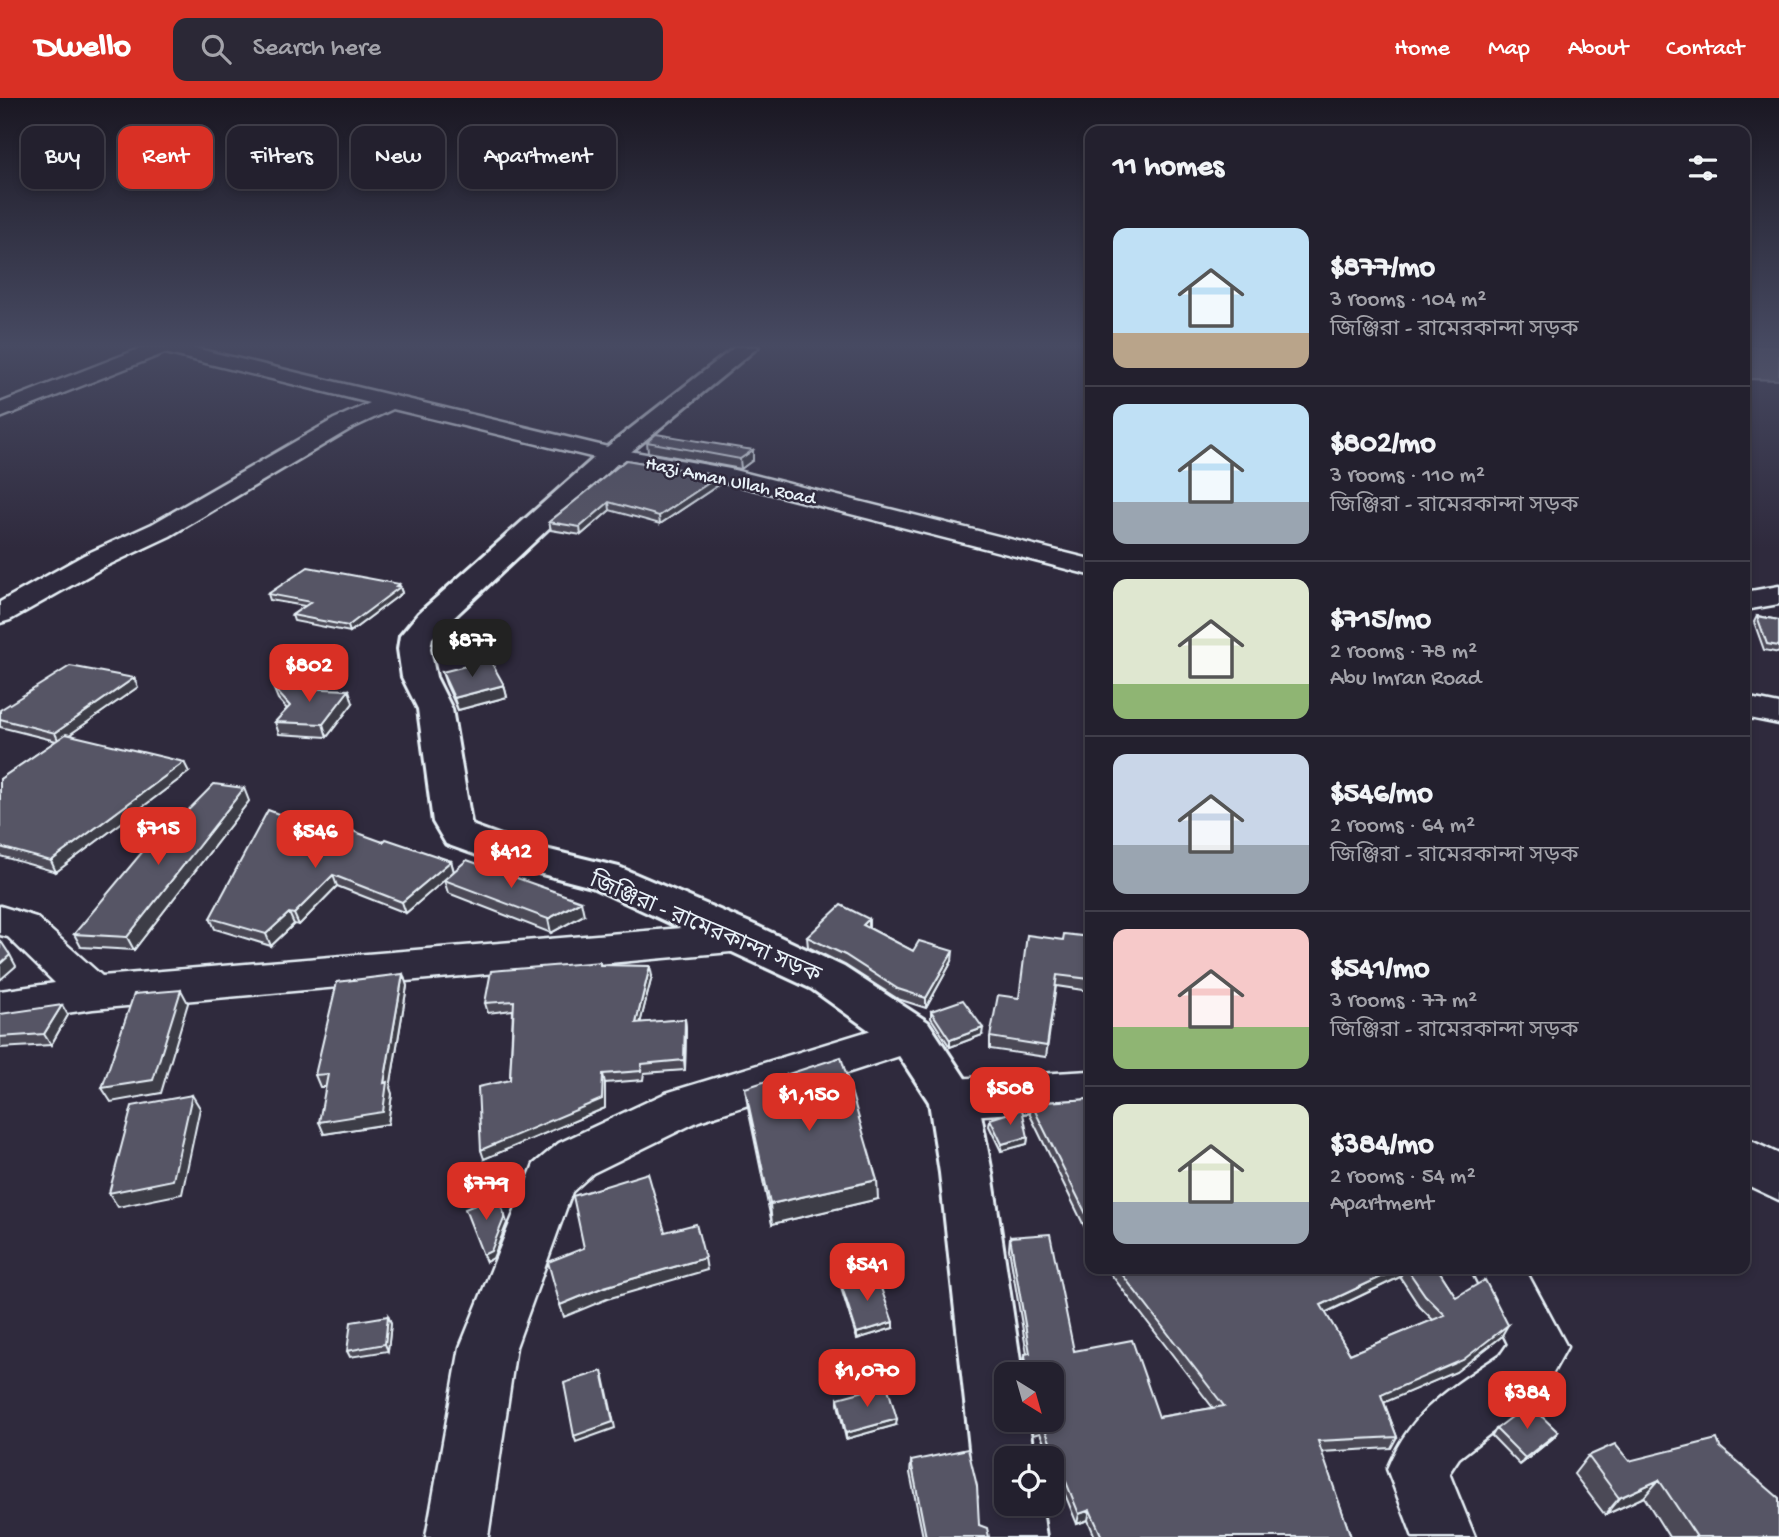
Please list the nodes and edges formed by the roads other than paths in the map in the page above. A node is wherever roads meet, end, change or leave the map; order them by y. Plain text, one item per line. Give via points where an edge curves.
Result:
1 (363, 414) edge
2 (441, 414) edge
3 (663, 414) edge
4 (612, 455) junction
5 (1085, 565) edge
6 (1779, 595) edge
7 (1750, 600) edge
8 (0, 614) edge
9 (1750, 708) edge
10 (1779, 714) edge
11 (0, 920) edge
12 (741, 937) junction
13 (93, 993) junction
14 (0, 1007) edge
15 (911, 1035) junction
16 (1085, 1089) edge
17 (953, 1098) junction
18 (1750, 1163) edge
19 (1779, 1179) edge
20 (1500, 1274) edge
21 (1001, 1446) edge
22 (1011, 1516) edge
23 (457, 1537) edge
24 (1013, 1537) edge
25 (1444, 1537) edge

1 - 8 street via 161,530 94,561
2 - 4 street, Hazi Aman Ullah Road
3 - 4 main road, জিঞ্জিরা - রামেরকান্দা সড়ক
4 - 5 street, Hazi Aman Ullah Road via 730,476
4 - 12 main road, জিঞ্জিরা - রামেরকান্দা সড়ক via 416,636 419,677 435,709 452,822 460,835 605,877
6 - 7 street
9 - 10 street
11 - 13 street via 22,927
12 - 13 street
12 - 15 main road, জিঞ্জিরা - রামেরকান্দা সড়ক via 828,978
13 - 14 street
15 - 17 main road, জিঞ্জিরা - রামেরকান্দা সড়ক
15 - 23 street via 683,1107 576,1158 552,1179 488,1347
16 - 17 street
17 - 21 main road, জিঞ্জিরা - রামেরকান্দা সড়ক
18 - 19 street
20 - 25 street via 1539,1347 1521,1374 1438,1437 1417,1469
22 - 24 main road

